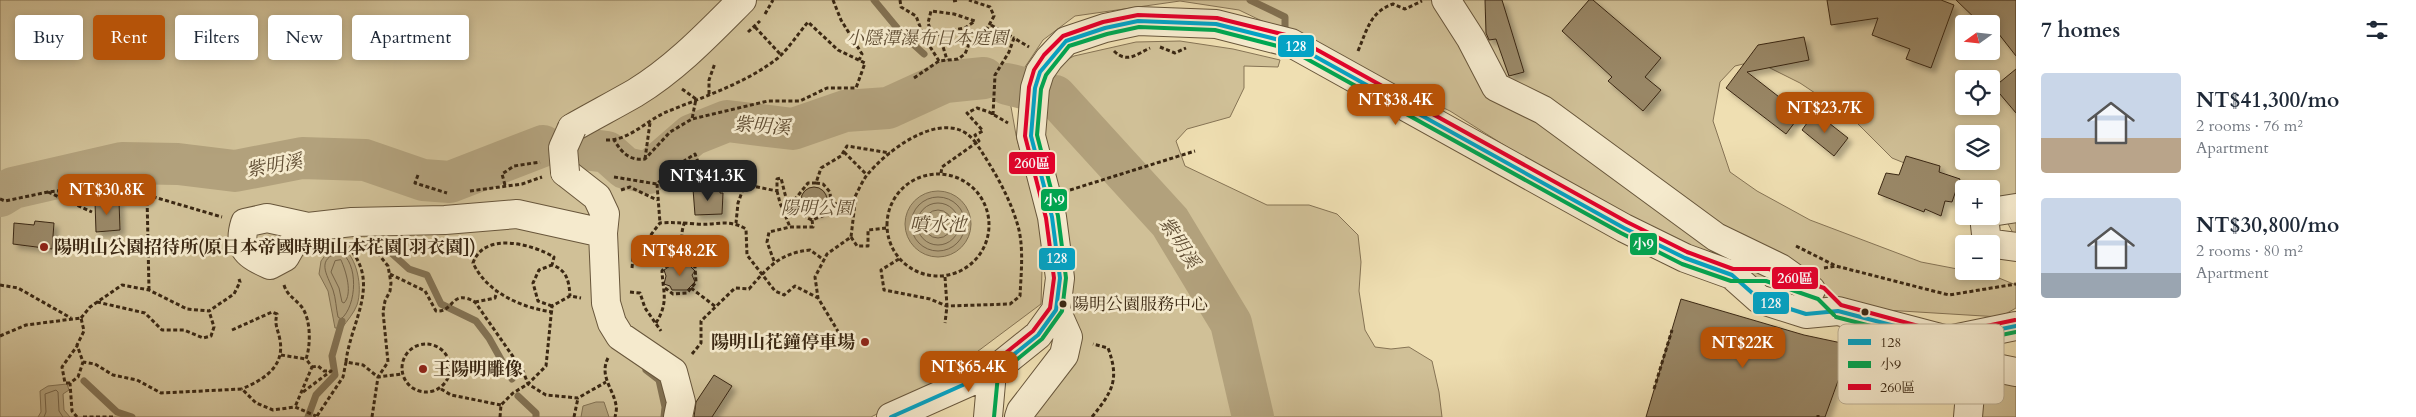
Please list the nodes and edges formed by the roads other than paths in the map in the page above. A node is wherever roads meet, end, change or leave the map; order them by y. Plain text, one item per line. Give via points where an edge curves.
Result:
1 (742, 0) edge
2 (1453, 2) edge
3 (2016, 208) edge
4 (2000, 211) edge
5 (1985, 225) edge
6 (308, 227) junction
7 (602, 233) junction
8 (2016, 247) edge
9 (1732, 276) junction
10 (1811, 290) junction
11 (1056, 310) junction
12 (1838, 311) junction
13 (1887, 324) edge
14 (992, 372) junction
15 (1969, 404) edge
16 (678, 417) edge
17 (891, 417) edge
18 (988, 417) edge
19 (1020, 417) edge
20 (1968, 417) edge

1 - 7 street, bridge via 699,44 664,72 636,92 572,128 554,167 602,185 605,214
2 - 10 street via 1496,87 1543,110 1716,237 1780,268
3 - 4 street
5 - 8 street via 1987,243
6 - 6 street via 267,218 244,235 252,257 270,265 285,257 294,241
6 - 7 street via 517,214
7 - 16 street via 620,336 673,372 681,402
9 - 10 street via 1768,275
9 - 11 street via 1685,258 1624,228 1291,43 1216,24 1138,21 1066,41 1040,72 1035,88 1031,136 1052,217 1060,278
9 - 12 street via 1759,298 1806,314
10 - 12 street via 1822,294
11 - 14 street via 1038,335
11 - 19 street via 1068,337 1064,355 1021,411
12 - 13 street
14 - 17 street
14 - 18 street
15 - 20 street

